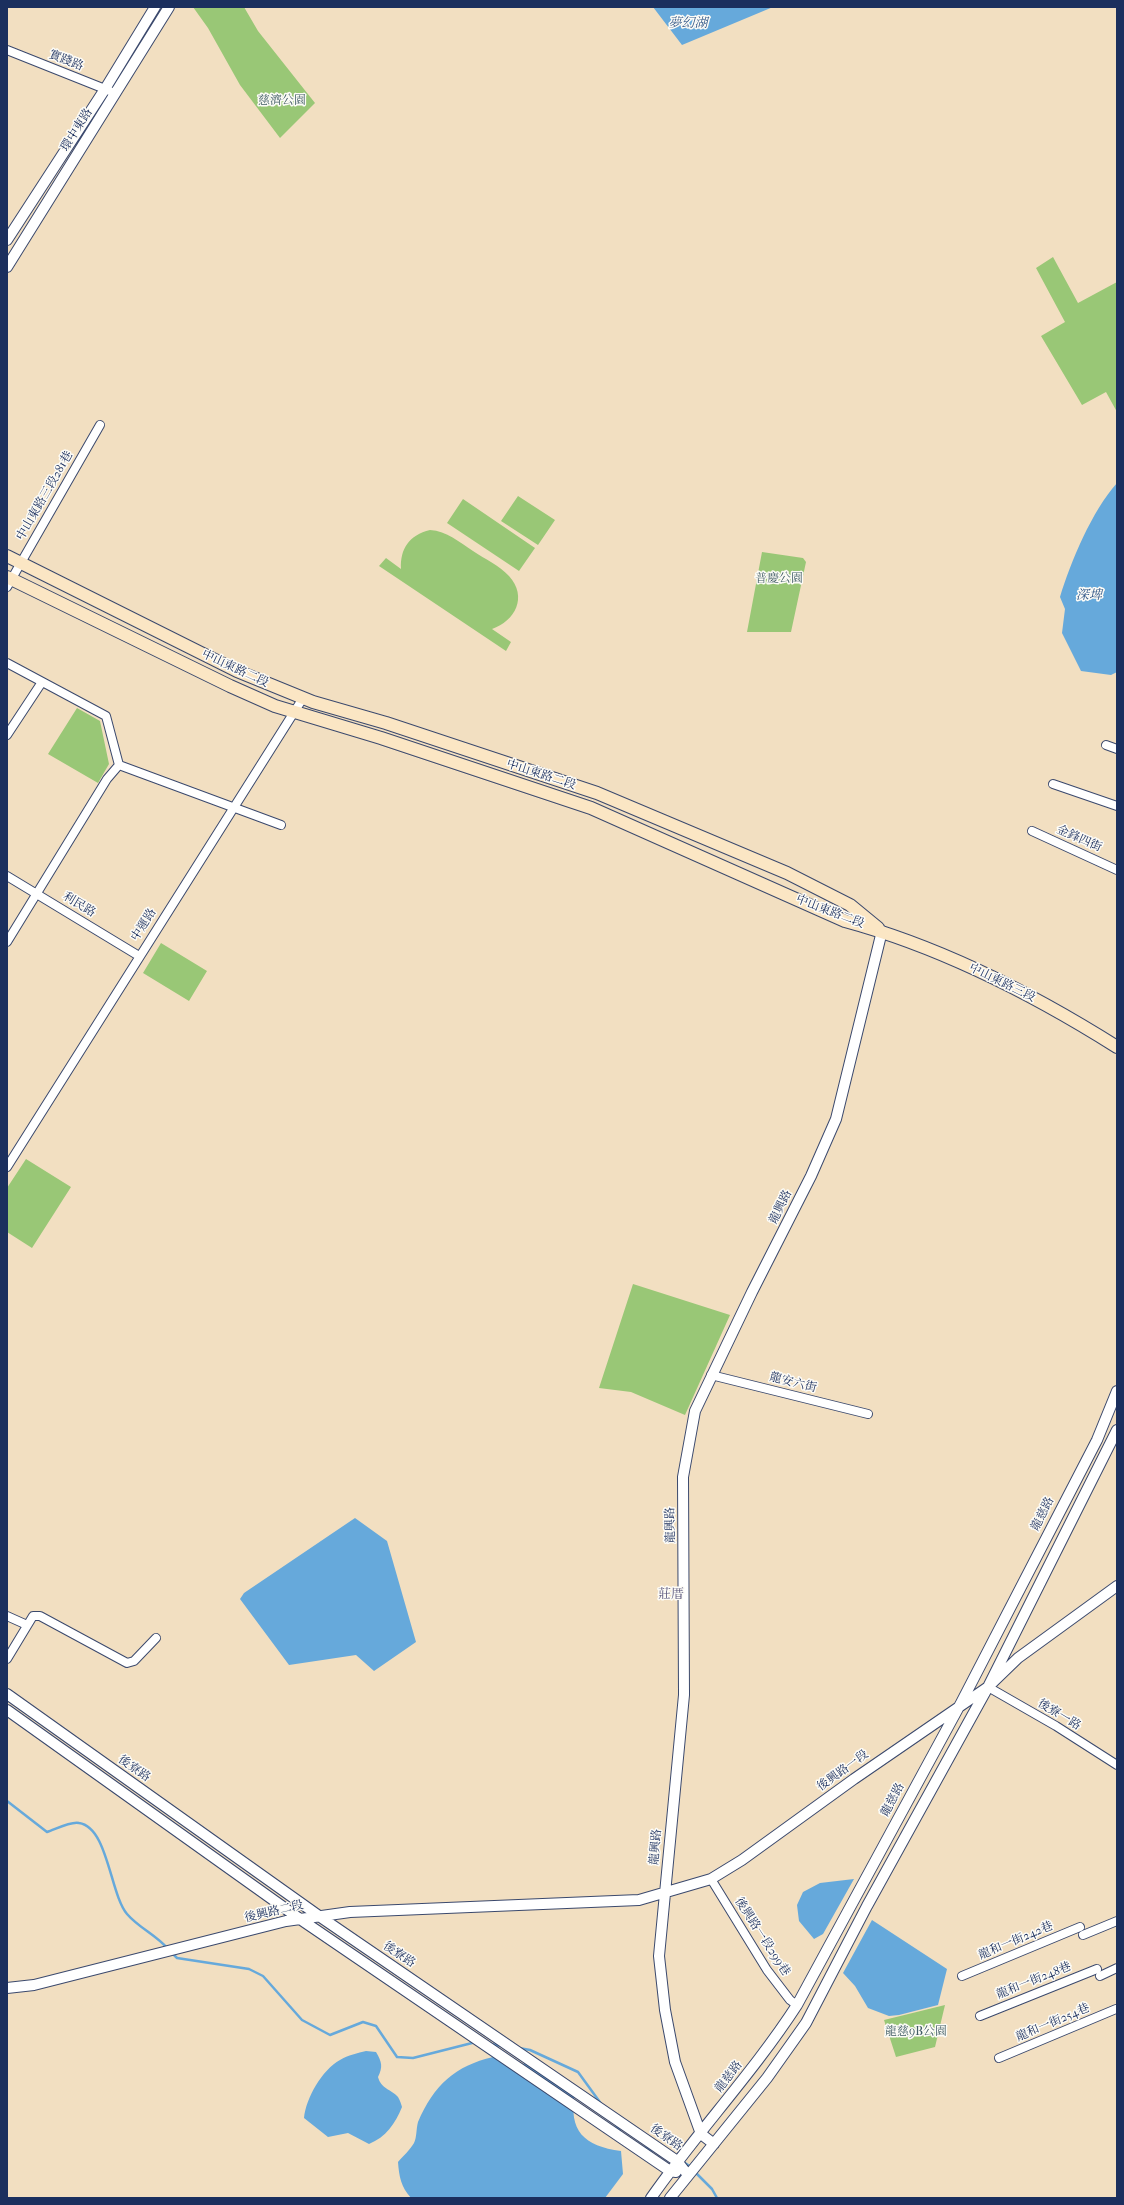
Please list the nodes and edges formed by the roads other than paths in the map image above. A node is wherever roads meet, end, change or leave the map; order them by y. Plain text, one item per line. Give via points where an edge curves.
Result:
1 (155, 7) edge
2 (170, 7) edge
3 (7, 50) edge
4 (105, 89) junction
5 (116, 93) junction
6 (7, 240) edge
7 (7, 267) edge
8 (100, 425) dead end
9 (7, 556) edge
10 (20, 563) junction
11 (9, 581) edge
12 (7, 663) edge
13 (42, 682) junction
14 (303, 698) junction
15 (294, 713) junction
16 (7, 735) edge
17 (1106, 745) dead end
18 (1117, 749) edge
19 (118, 765) junction
20 (1053, 784) dead end
21 (1117, 806) edge
22 (232, 808) junction
23 (281, 825) dead end
24 (1032, 831) dead end
25 (1117, 870) edge
26 (7, 876) edge
27 (38, 894) junction
28 (882, 931) junction
29 (7, 942) edge
30 (139, 956) junction
31 (1117, 1047) edge
32 (7, 1167) edge
33 (711, 1375) junction
34 (1117, 1391) edge
35 (868, 1414) dead end
36 (1117, 1430) edge
37 (1117, 1586) edge
38 (7, 1616) edge
39 (27, 1626) junction
40 (156, 1638) dead end
41 (7, 1659) edge
42 (988, 1687) junction
43 (7, 1694) edge
44 (961, 1704) junction
45 (7, 1710) edge
46 (1117, 1765) edge
47 (712, 1879) junction
48 (665, 1894) junction
49 (552, 1905) joint
50 (319, 1916) junction
51 (300, 1919) junction
52 (1117, 1921) edge
53 (1117, 1968) edge
54 (962, 1976) dead end
55 (7, 1988) edge
56 (797, 2005) junction
57 (1116, 2009) dead end
58 (980, 2016) dead end
59 (999, 2058) dead end
60 (701, 2134) junction
61 (714, 2144) junction
62 (678, 2161) junction
63 (670, 2171) junction
64 (688, 2175) junction
65 (651, 2198) edge
66 (670, 2198) edge

1 - 4 street, 環中東路
2 - 5 street, 環中東路
3 - 4 street, 實踐路
4 - 5 street, 實踐路
4 - 6 street, 環中東路
5 - 7 street, 環中東路
8 - 10 street, 中山東路三段281巷
9 - 10 main road, 中山東路二段
10 - 11 street, 中山東路三段281巷
10 - 14 main road, 中山東路二段 via 237,671
11 - 15 main road, 中山東路二段 via 230,686
12 - 13 street
13 - 16 street
13 - 19 street via 106,716
14 - 15 street, 中運路
14 - 28 main road, 中山東路二段 via 597,793 787,874 850,905
15 - 22 street, 中運路
15 - 28 main road, 中山東路二段 via 381,738 591,808 845,921
17 - 18 street
19 - 22 street
19 - 27 street via 107,778
20 - 21 street
22 - 23 street
22 - 30 street, 中運路
24 - 25 street, 金鋒四街
26 - 27 street, 利民路
27 - 29 street
27 - 30 street, 利民路
28 - 31 main road, 中山東路三段 via 982,972 1063,1013
28 - 33 street, 龍興路 via 836,1119 811,1176
30 - 32 street, 中運路
33 - 35 street, 龍安六街
33 - 48 street, 龍興路 via 695,1411 683,1477 684,1696
34 - 44 street, 龍慈路 via 1097,1440
36 - 42 street
37 - 42 street, 後興路一段 via 1018,1658
38 - 39 street
39 - 40 street via 33,1616 40,1616 126,1663 134,1661
39 - 41 street
42 - 44 street, 後興路一段
42 - 46 street, 後寮一路
42 - 61 street via 867,1906 806,2023 767,2078
43 - 50 street, 後寮路
44 - 47 street, 後興路一段
44 - 56 street, 龍慈路
45 - 51 street, 後寮路
47 - 48 street, 後興路一段
47 - 56 street, 後興路一段299巷 via 767,1970 790,2000
48 - 49 street, 後興路一段 via 639,1900
48 - 60 street, 龍興路 via 659,1956 665,2010 675,2062
49 - 50 street, 後興路二段 via 350,1912
50 - 51 street, 後興路二段
50 - 62 street, 後寮路
51 - 55 street, 後興路二段 via 34,1985
51 - 63 street, 後寮路
52 - 54 street, 龍和一街242巷 via 1081,1931
53 - 58 street, 龍和一街248巷 via 1098,1972
56 - 60 street, 龍慈路 via 779,2033
57 - 59 street, 龍和一街254巷
60 - 61 street
60 - 62 street, 龍慈路
61 - 64 street
62 - 63 street, 龍慈路
62 - 64 street, 後寮路
63 - 64 street, 後寮路
63 - 65 street, 龍慈路
64 - 66 street

